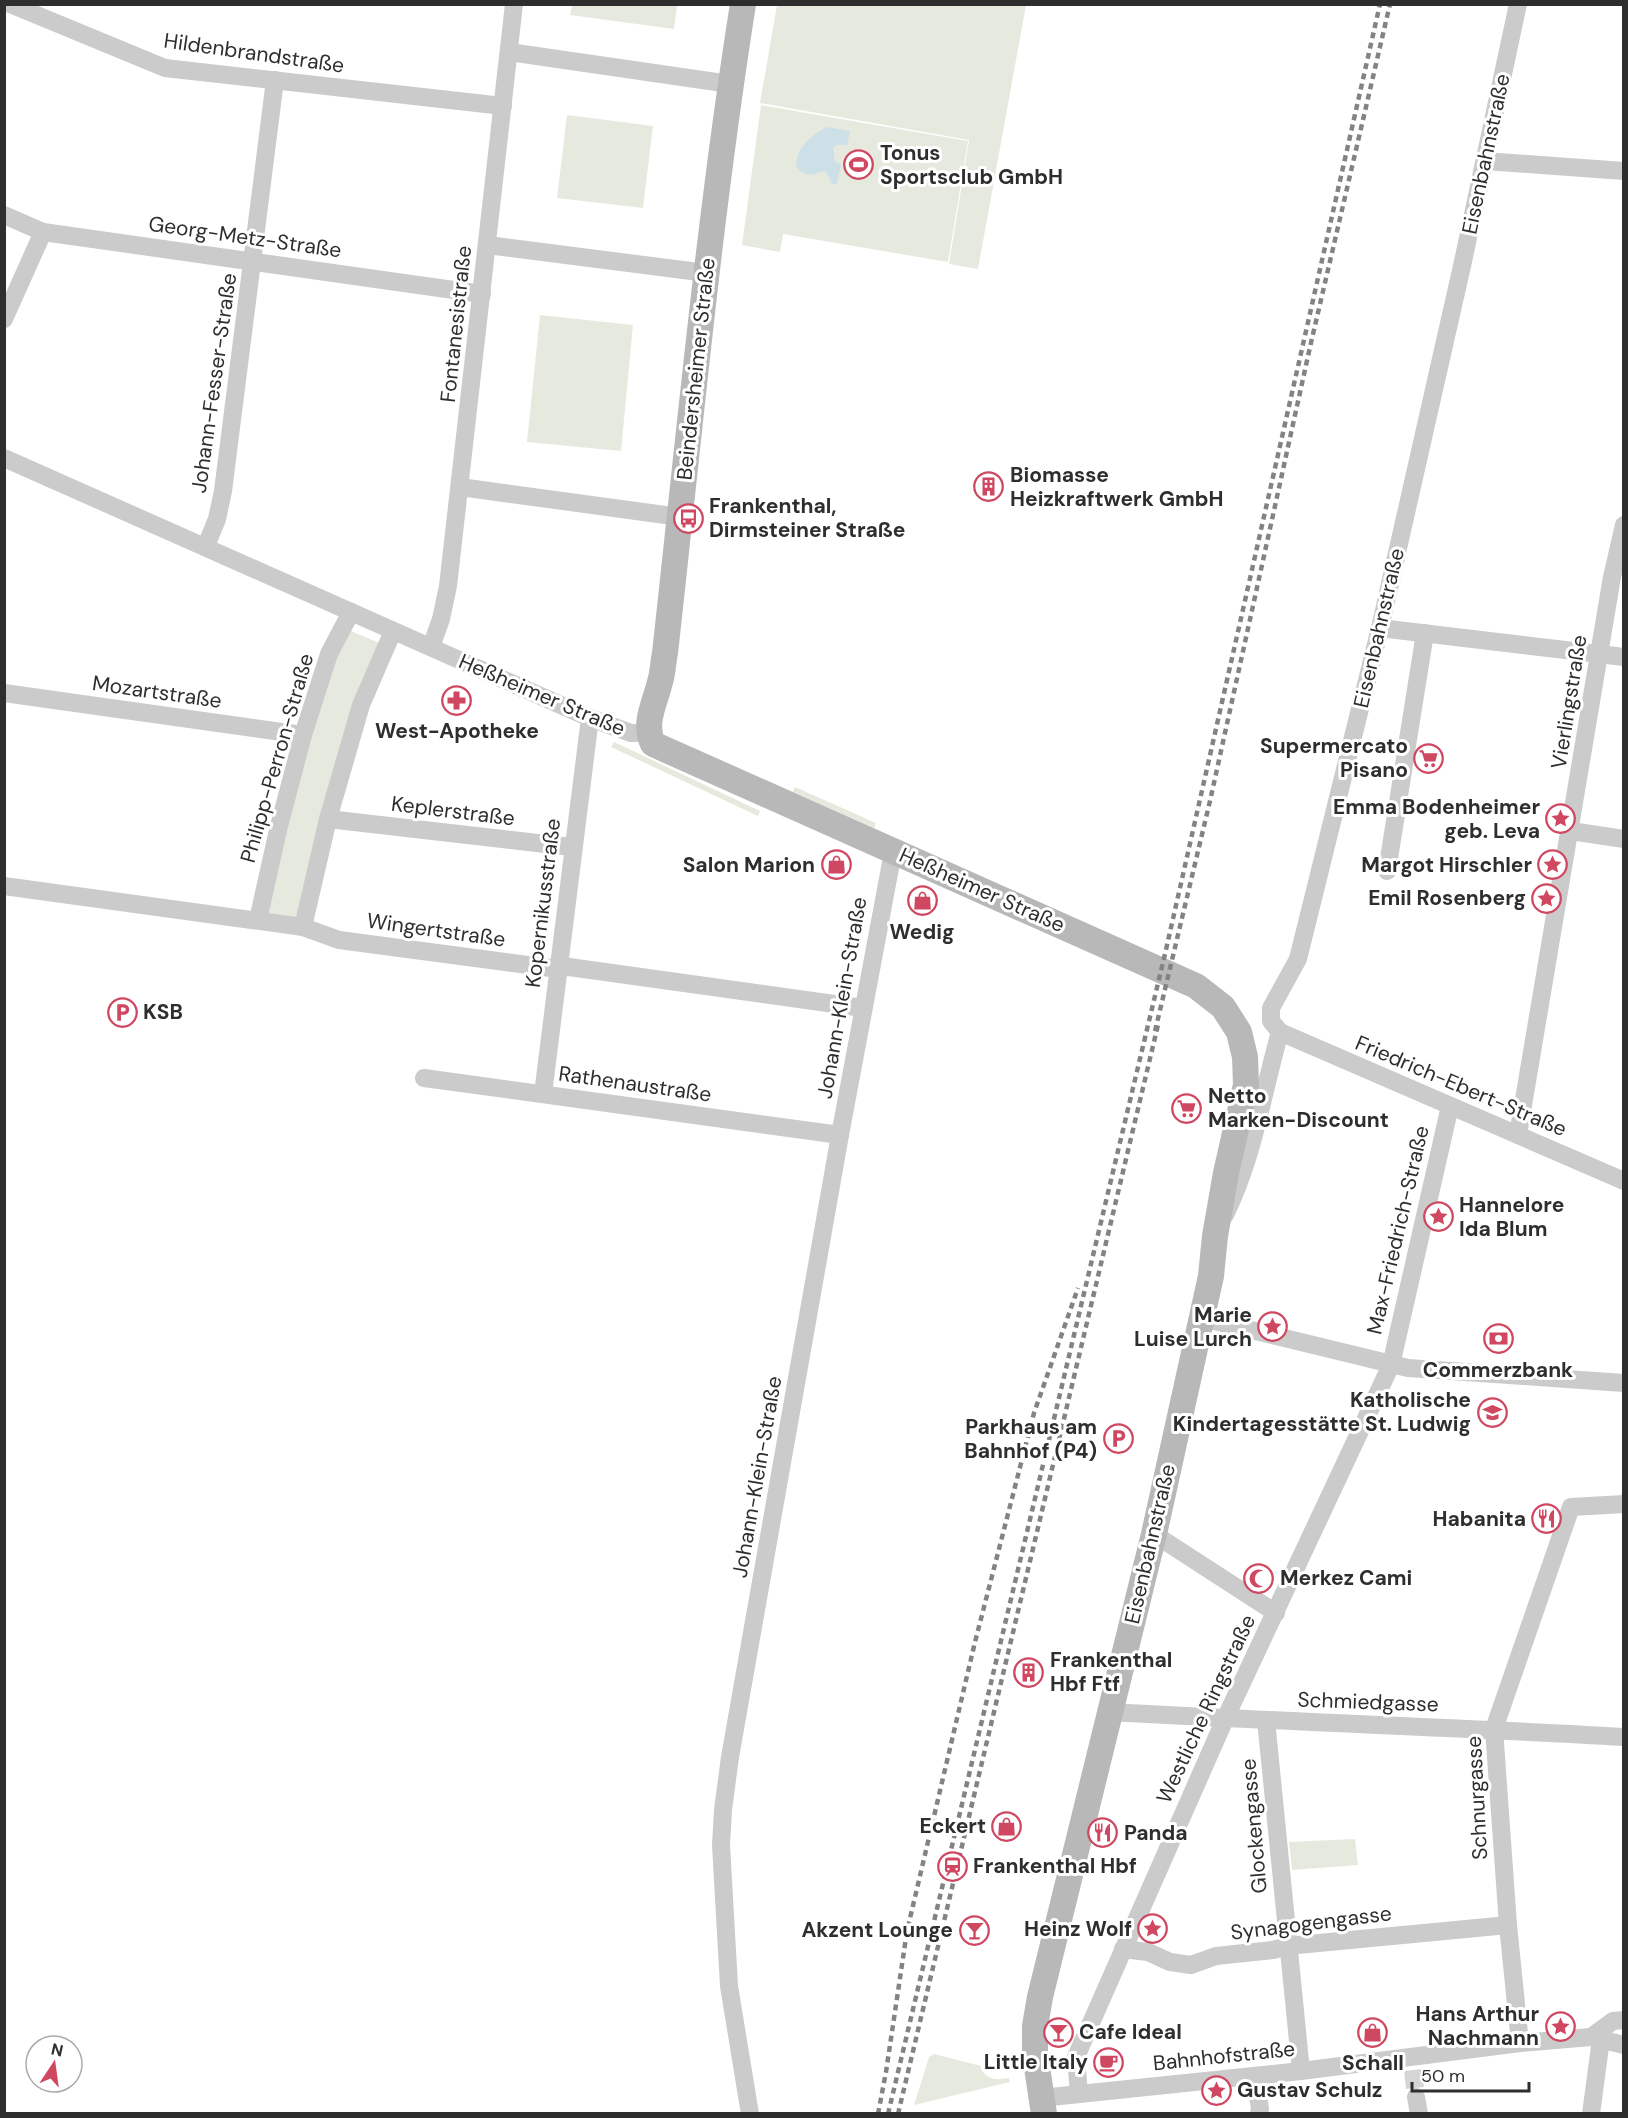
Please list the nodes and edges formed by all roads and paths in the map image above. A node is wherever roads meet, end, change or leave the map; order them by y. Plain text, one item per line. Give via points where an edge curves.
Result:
1 (10, 4) edge
2 (514, 4) edge
3 (743, 4) edge
4 (1518, 4) edge
5 (509, 52) junction
6 (274, 80) junction
7 (730, 84) junction
8 (503, 106) junction
9 (1485, 161) junction
10 (1623, 171) edge
11 (4, 215) edge
12 (43, 232) junction
13 (487, 245) junction
14 (253, 261) junction
15 (707, 273) junction
16 (482, 294) junction
17 (4, 319) edge
18 (4, 458) edge
19 (460, 487) junction
20 (680, 517) junction
21 (1623, 525) edge
22 (206, 546) junction
23 (351, 612) junction
24 (1380, 628) junction
25 (393, 631) junction
26 (1425, 633) junction
27 (431, 647) junction
28 (1599, 654) junction
29 (1623, 657) edge
30 (4, 693) edge
31 (590, 718) junction
32 (648, 733) junction
33 (303, 735) junction
34 (328, 819) junction
35 (1571, 831) junction
36 (1623, 839) edge
37 (572, 848) junction
38 (893, 852) junction
39 (1387, 872) dead end
40 (4, 886) edge
41 (258, 920) junction
42 (303, 927) junction
43 (558, 969) junction
44 (863, 1008) junction
45 (1231, 1017) joint
46 (1280, 1032) junction
47 (424, 1078) dead end
48 (543, 1094) junction
49 (1450, 1106) junction
50 (840, 1135) junction
51 (1518, 1135) junction
52 (1623, 1181) edge
53 (1215, 1236) junction
54 (1202, 1318) junction
55 (1391, 1365) junction
56 (1623, 1383) edge
57 (1623, 1504) edge
58 (1154, 1534) junction
59 (1276, 1613) junction
60 (1111, 1712) junction
61 (1225, 1719) junction
62 (1266, 1720) junction
63 (1494, 1729) junction
64 (1623, 1737) edge
65 (1508, 1925) junction
66 (1287, 1946) junction
67 (1123, 1949) junction
68 (1623, 2020) edge
69 (1596, 2038) junction
70 (1520, 2043) junction
71 (1623, 2045) edge
72 (1301, 2071) junction
73 (1255, 2076) junction
74 (1079, 2094) junction
75 (1042, 2106) edge
76 (750, 2114) edge
77 (1259, 2114) edge
78 (1591, 2114) edge

1 - 6 street, Hildenbrandstraße via 165,68
2 - 5 street, Fontanesistraße
3 - 7 street, Beindersheimer Straße
4 - 9 street, Eisenbahnstraße
5 - 7 street
5 - 8 street, Fontanesistraße
6 - 8 street, Hildenbrandstraße
6 - 14 street, Johann-Fesser-Straße
7 - 15 street, Beindersheimer Straße
8 - 13 street, Fontanesistraße
9 - 10 street
9 - 24 street, Eisenbahnstraße
11 - 12 street, Georg-Metz-Straße
12 - 14 street, Georg-Metz-Straße
12 - 17 street
13 - 15 street
13 - 16 street, Fontanesistraße
14 - 16 street, Georg-Metz-Straße
14 - 22 street, Johann-Fesser-Straße via 223,491
15 - 20 street, Beindersheimer Straße
16 - 19 street, Fontanesistraße
18 - 22 street, Heßheimer Straße
19 - 20 street
19 - 27 street, Fontanesistraße via 448,586
20 - 32 street, Beindersheimer Straße via 661,680
21 - 28 street, Vierlingstraße
22 - 23 street, Heßheimer Straße
23 - 25 street, Heßheimer Straße
23 - 33 street, Philipp-Perron-Straße via 329,654
24 - 26 street
24 - 46 street, Eisenbahnstraße via 1298,959 1271,1008 1271,1021
25 - 27 street, Heßheimer Straße
25 - 34 street via 362,705
26 - 28 street
26 - 39 street
27 - 31 street, Heßheimer Straße
28 - 29 street
28 - 35 street, Vierlingstraße
30 - 33 street, Mozartstraße
31 - 32 street, Heßheimer Straße via 631,733
31 - 37 street, Kopernikusstraße
32 - 38 street, Heßheimer Straße via 653,744
33 - 41 street, Philipp-Perron-Straße
34 - 37 street, Keplerstraße
34 - 42 street
35 - 36 street
35 - 51 street, Vierlingstraße
37 - 43 street, Kopernikusstraße
38 - 44 street, Johann-Klein-Straße
38 - 45 street, Heßheimer Straße via 1188,982 1209,994
40 - 41 street, Wingertstraße
41 - 42 street, Wingertstraße
42 - 43 street, Wingertstraße via 339,940
43 - 44 street, Wingertstraße via 569,967
43 - 48 street, Kopernikusstraße
44 - 50 street, Johann-Klein-Straße
45 - 53 street, Eisenbahnstraße via 1243,1045 1246,1085
46 - 49 street, Friedrich-Ebert-Straße
46 - 53 street, Eisenbahnstraße via 1251,1150
47 - 48 street, Rathenaustraße
48 - 50 street, Rathenaustraße
49 - 51 street, Friedrich-Ebert-Straße
49 - 55 street, Max-Friedrich-Straße
50 - 76 street, Johann-Klein-Straße via 723,1810 721,1845 729,1986
51 - 52 street, Friedrich-Ebert-Straße
53 - 54 street, Eisenbahnstraße
54 - 55 street
54 - 58 street, Eisenbahnstraße
55 - 56 street
55 - 59 street, Westliche Ringstraße
57 - 63 street, Schnurgasse via 1572,1507
58 - 59 street
58 - 60 street, Eisenbahnstraße
59 - 61 street, Westliche Ringstraße
60 - 61 street, Schmiedgasse
60 - 75 street, Eisenbahnstraße via 1040,1997 1035,2054
61 - 62 street, Schmiedgasse
61 - 67 street, Westliche Ringstraße
62 - 63 street, Schmiedgasse
62 - 66 street, Glockengasse
63 - 64 street, Schmiedgasse
63 - 65 street, Schnurgasse
65 - 66 street, Synagogengasse
65 - 70 street, Schnurgasse
66 - 67 street, Synagogengasse via 1216,1956 1191,1965
66 - 72 street, Glockengasse
67 - 74 street, Westliche Ringstraße via 1076,2057
68 - 69 street via 1613,2021
69 - 70 street, Bahnhofstraße
69 - 71 street
69 - 78 street
70 - 72 street, Bahnhofstraße via 1413,2063
72 - 73 street, Bahnhofstraße
73 - 74 street, Bahnhofstraße
73 - 77 street
74 - 75 street, Bahnhofstraße

